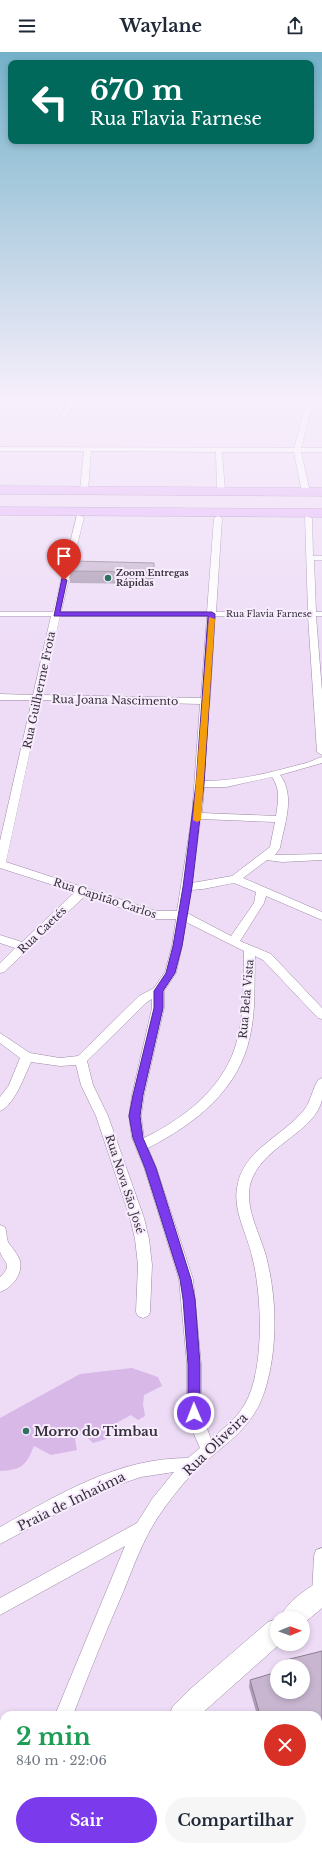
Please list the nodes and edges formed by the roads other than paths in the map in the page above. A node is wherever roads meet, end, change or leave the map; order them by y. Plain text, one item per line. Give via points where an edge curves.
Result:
1 (85, 481) edge
2 (220, 481) edge
3 (304, 481) edge
4 (84, 490) junction
5 (221, 491) junction
6 (306, 492) junction
7 (322, 492) edge
8 (0, 493) edge
9 (322, 496) edge
10 (0, 511) edge
11 (322, 513) edge
12 (0, 517) edge
13 (80, 517) junction
14 (218, 518) junction
15 (315, 518) edge
16 (310, 558) junction
17 (322, 558) edge
18 (0, 614) edge
19 (56, 614) junction
20 (212, 614) junction
21 (312, 614) junction
22 (322, 614) edge
23 (0, 697) edge
24 (38, 698) junction
25 (206, 701) junction
26 (322, 752) edge
27 (322, 760) edge
28 (274, 774) junction
29 (200, 784) junction
30 (197, 816) junction
31 (281, 819) junction
32 (266, 857) junction
33 (322, 857) edge
34 (0, 864) edge
35 (235, 879) junction
36 (187, 887) junction
37 (83, 890) junction
38 (262, 890) junction
39 (182, 915) junction
40 (322, 916) edge
41 (0, 939) edge
42 (233, 942) junction
43 (24, 947) junction
44 (250, 949) junction
45 (0, 969) edge
46 (158, 991) junction
47 (322, 1015) edge
48 (0, 1037) edge
49 (27, 1057) junction
50 (81, 1060) junction
51 (322, 1083) edge
52 (0, 1106) edge
53 (141, 1146) junction
54 (0, 1237) edge
55 (0, 1286) edge
56 (143, 1312) dead end
57 (208, 1449) junction
58 (191, 1465) junction
59 (143, 1528) junction
60 (0, 1536) edge
61 (322, 1556) edge
62 (321, 1593) edge
63 (0, 1606) edge
64 (300, 1611) edge
65 (270, 1637) edge
66 (66, 1711) edge
67 (186, 1711) edge

1 - 4 street
2 - 5 street
3 - 6 street
4 - 5 highway
4 - 8 highway
5 - 6 highway
6 - 7 highway
8 - 9 highway
10 - 11 highway
12 - 13 highway
13 - 14 highway
13 - 19 street, Rua Guilherme Frota
14 - 15 highway
14 - 20 street
15 - 16 street
16 - 17 street
16 - 21 street
18 - 19 street, Rua Flavia Farnese
19 - 20 street, Rua Flavia Farnese
19 - 24 street, Rua Guilherme Frota
20 - 21 street, Rua Flavia Farnese
20 - 25 street
21 - 22 street, Rua Flavia Farnese
21 - 26 street
23 - 24 street, Rua Joana Nascimento
24 - 25 street, Rua Joana Nascimento
24 - 34 street, Rua Guilherme Frota
25 - 29 street
27 - 28 street
28 - 29 street via 226,784
28 - 31 street via 281,783 284,796
29 - 30 street
30 - 31 street
30 - 36 street
31 - 32 street via 275,848
32 - 33 street
32 - 35 street
34 - 37 street, Rua Capitão Carlos
35 - 36 street
35 - 38 street
36 - 39 street
37 - 39 street, Rua Capitão Carlos via 155,915
37 - 43 street, Rua Caetés
38 - 40 street
38 - 42 street via 259,903
39 - 42 street, Rua Capitão Carlos
39 - 46 street via 170,973
41 - 43 street
42 - 44 street, Rua Capitão Carlos
43 - 45 street, Rua Caetés
44 - 47 street, Rua Capitão Carlos via 271,959
44 - 53 street, Rua Bela Vista via 246,1023 238,1058 208,1102 182,1122
46 - 50 street via 143,999
46 - 53 street via 158,1008 134,1116
48 - 49 street
49 - 50 street via 60,1062
49 - 52 street via 14,1087
50 - 56 street, Rua Nova São José via 87,1085 102,1116 119,1163 142,1239 145,1265
51 - 57 street, Rua Oliveira via 308,1114 261,1156 245,1181 244,1206 261,1262 267,1302 267,1341 258,1390 251,1408 242,1420
53 - 57 street via 186,1279 194,1364 194,1413
54 - 55 street via 13,1260 14,1268 12,1275
57 - 58 street, Rua Oliveira
58 - 59 street, Rua Oliveira
58 - 60 street, Praia de Inhaúma via 162,1464 120,1475
59 - 63 street
59 - 66 street, Rua Oliveira via 104,1614
61 - 62 street
62 - 64 street
65 - 67 street

